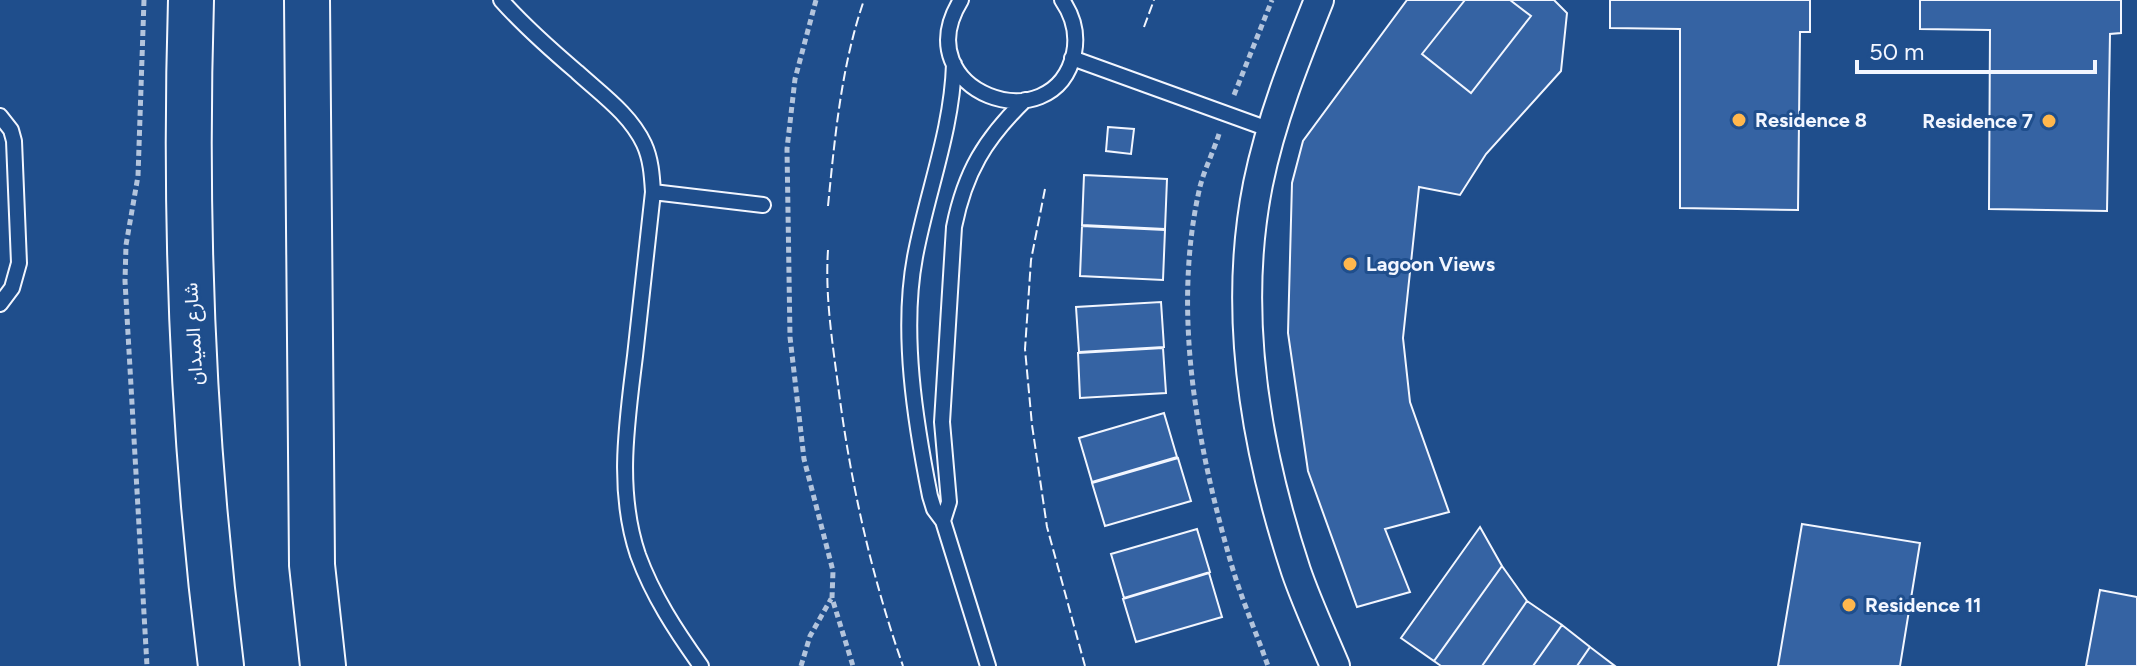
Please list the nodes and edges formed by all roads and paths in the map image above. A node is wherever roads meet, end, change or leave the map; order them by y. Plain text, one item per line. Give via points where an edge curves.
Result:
1 (144, 0) edge
2 (191, 0) edge
3 (307, 0) edge
4 (501, 0) edge
5 (816, 0) edge
6 (961, 0) edge
7 (1062, 0) edge
8 (1319, 0) edge
9 (1072, 58) junction
10 (954, 64) junction
11 (1025, 100) junction
12 (0, 116) edge
13 (1271, 130) junction
14 (653, 192) junction
15 (763, 205) dead end
16 (0, 304) edge
17 (943, 521) junction
18 (832, 598) junction
19 (147, 666) edge
20 (221, 666) edge
21 (323, 666) edge
22 (701, 666) edge
23 (801, 666) edge
24 (853, 666) edge
25 (988, 666) edge
26 (1335, 666) edge

1 - 19 path via 138,176 125,281
2 - 20 main road, شارع الميدان via 188,168 195,390
3 - 21 main road via 312,565
4 - 14 lane via 632,124 644,145
5 - 18 path via 795,79 787,149 788,277 804,459 833,571
6 - 10 lane via 948,37
7 - 9 lane via 1074,26
8 - 13 street
9 - 11 lane via 1055,86
9 - 13 lane
10 - 11 lane via 963,79 991,98
10 - 17 lane via 941,154 914,261 909,315 923,458 932,503
11 - 17 lane via 991,137 960,196 942,422 949,502
12 - 16 lane via 14,141 19,263 12,288
13 - 26 street via 1249,250 1249,359 1264,460 1297,573
14 - 15 lane
14 - 22 lane via 624,454 625,487 649,584
17 - 25 lane
18 - 23 path via 810,636
18 - 24 path

